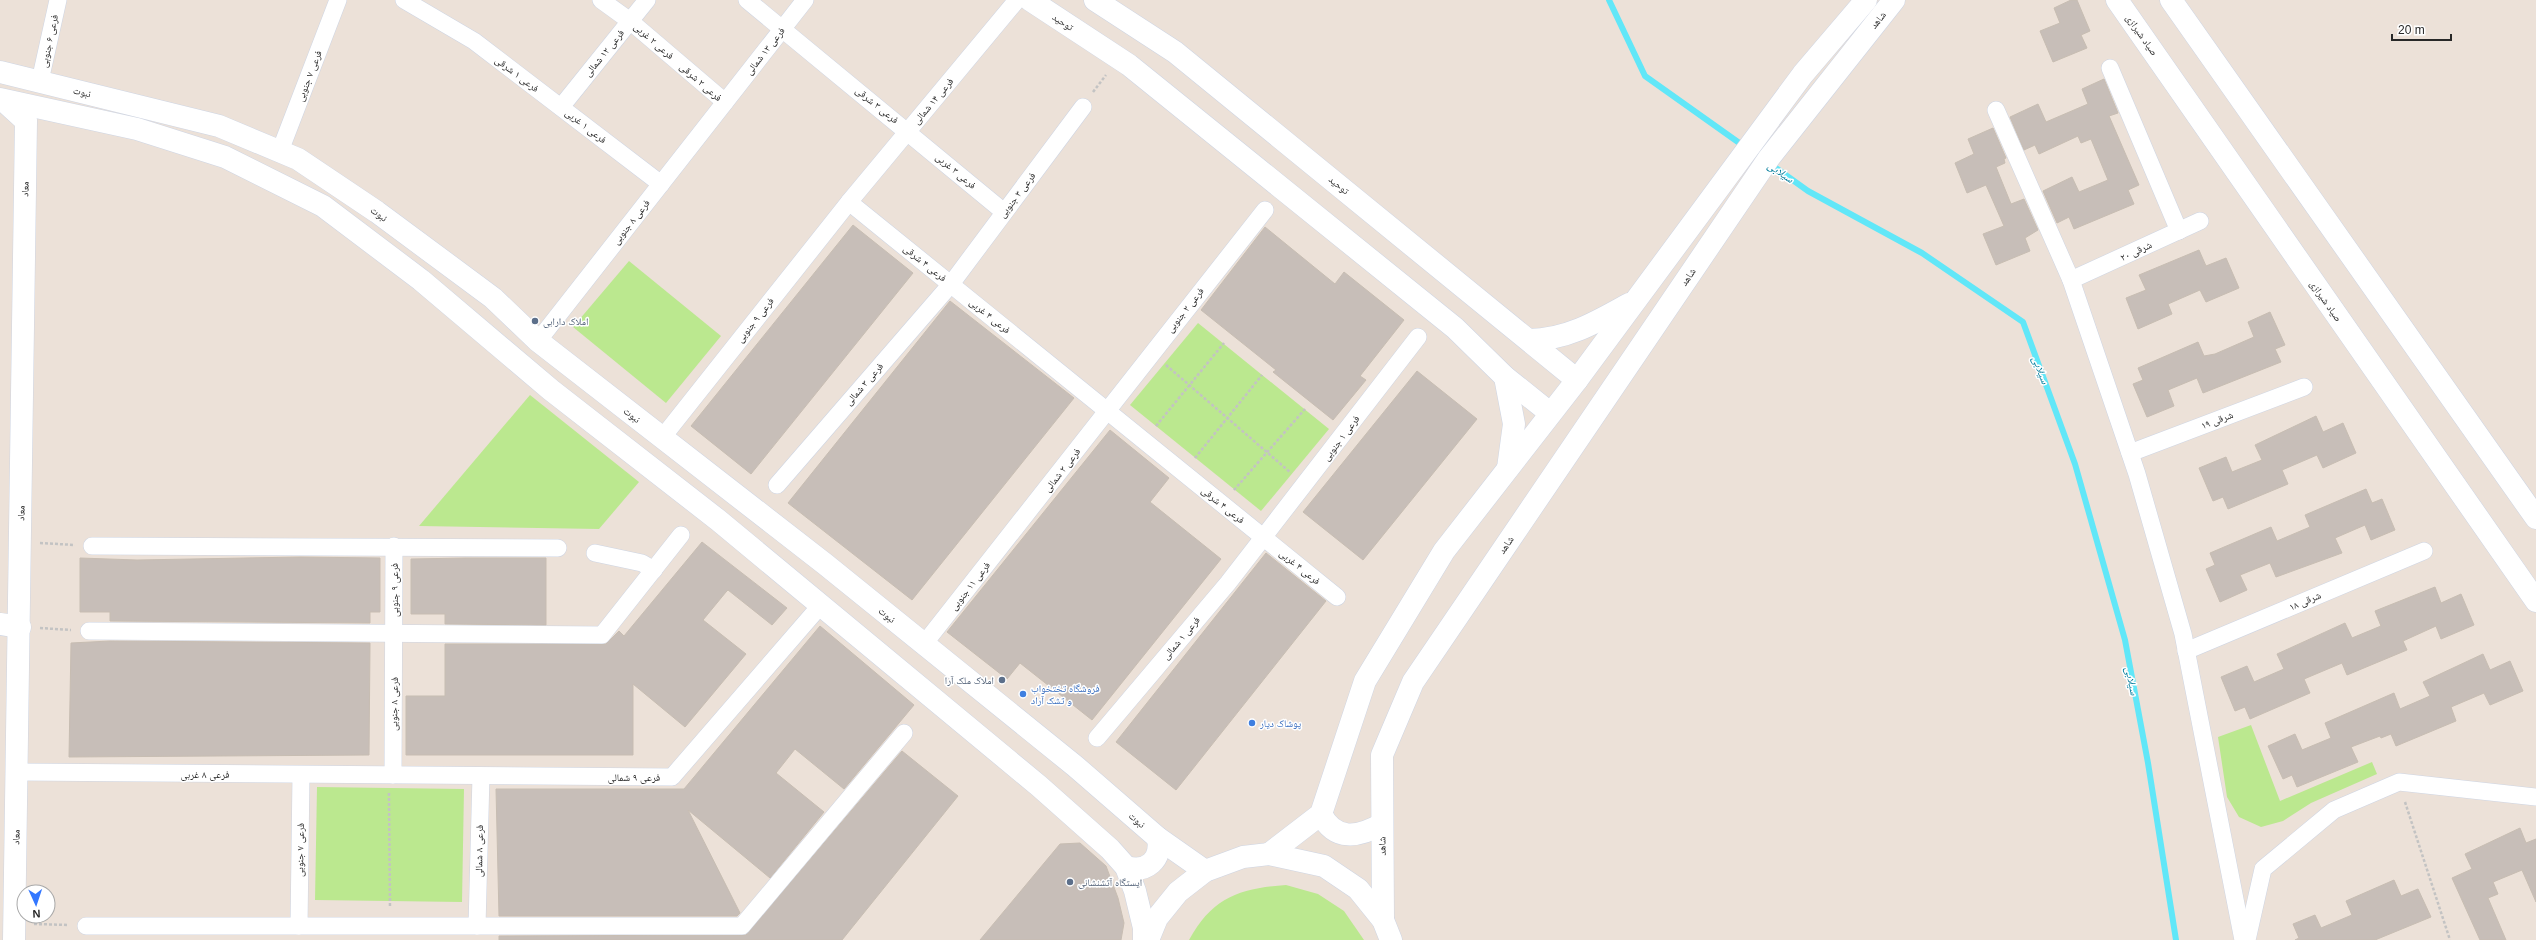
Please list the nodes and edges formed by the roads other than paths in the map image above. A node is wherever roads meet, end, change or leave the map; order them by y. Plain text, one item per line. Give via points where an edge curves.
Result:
1 (58, 0) edge
2 (338, 0) edge
3 (404, 0) edge
4 (601, 0) edge
5 (646, 0) edge
6 (747, 0) edge
7 (805, 0) edge
8 (1017, 0) edge
9 (1030, 0) edge
10 (1095, 0) edge
11 (1866, 0) edge
12 (1894, 0) edge
13 (2118, 0) edge
14 (2171, 0) edge
15 (630, 21) junction
16 (783, 29) junction
17 (678, 62) joint
18 (2110, 68) dead end
19 (3, 73) edge
20 (40, 81) junction
21 (1, 101) edge
22 (725, 102) junction
23 (561, 107) junction
24 (1082, 107) road end
25 (1996, 110) dead end
26 (908, 131) junction
27 (280, 151) junction
28 (661, 184) junction
29 (849, 202) junction
30 (1265, 210) dead end
31 (1004, 212) junction
32 (2200, 221) dead end
33 (2179, 231) junction
34 (2071, 280) junction
35 (951, 284) junction
36 (1636, 300) junction
37 (1418, 337) dead end
38 (1529, 340) junction
39 (538, 342) junction
40 (1504, 376) junction
41 (1577, 380) junction
42 (2304, 387) dead end
43 (1108, 412) junction
44 (1550, 413) junction
45 (662, 438) junction
46 (2130, 452) junction
47 (1507, 469) junction
48 (778, 485) dead end
49 (2536, 518) edge
50 (1016, 528) joint
51 (681, 535) dead end
52 (1263, 537) junction
53 (92, 546) road end
54 (394, 546) junction
55 (558, 548) dead end
56 (2424, 551) dead end
57 (595, 552) dead end
58 (654, 570) junction
59 (1337, 597) dead end
60 (2536, 601) edge
61 (820, 606) junction
62 (10, 626) edge
63 (89, 632) road end
64 (395, 633) junction
65 (924, 644) junction
66 (2186, 651) junction
67 (904, 733) dead end
68 (1097, 738) dead end
69 (18, 772) junction
70 (301, 774) junction
71 (393, 775) junction
72 (481, 776) junction
73 (2536, 797) edge
74 (1321, 814) junction
75 (1382, 824) junction
76 (1158, 838) junction
77 (1269, 854) junction
78 (1126, 867) junction
79 (1205, 871) junction
80 (86, 926) road end
81 (299, 926) junction
82 (477, 926) junction
83 (1387, 930) edge
84 (14, 931) edge
85 (392, 933) edge
86 (1144, 940) edge
87 (1148, 940) edge
88 (2243, 940) edge
89 (2247, 940) edge

1 - 20 street, فرعی ۶ جنوبی
2 - 27 street, فرعی ۷ جنوبی
3 - 23 street, فرعی ۱ شرقی via 474,40
4 - 15 street
5 - 15 street, فرعی ۱۲ شمالی
6 - 16 street
7 - 16 street, فرعی ۱۳ شمالی
8 - 26 street, فرعی ۱۴ شمالی
9 - 40 main road, توحید via 1118,58 1455,328
10 - 38 main road, توحید via 1175,52
11 - 36 main road via 1803,74
12 - 75 main road, شاهد via 1769,158 1413,682 1382,755
13 - 60 main road, صیاد شیرازی
14 - 49 main road
15 - 17 street, فرعی ۲ غربی
15 - 23 street, فرعی ۱۲ شمالی
16 - 22 street, فرعی ۱۳ شمالی
16 - 26 street, فرعی ۳ شرقی
17 - 22 street, فرعی ۲ شرقی
18 - 33 street
19 - 20 main road, نبوت
19 - 21 main road
20 - 27 main road, نبوت via 219,126
21 - 61 main road via 137,129 225,156 323,206 421,280 550,390 718,520
21 - 62 main road, معاد via 26,121 21,542
22 - 28 street, فرعی ۸ جنوبی
23 - 28 street, فرعی ۱ غربی
24 - 31 street, فرعی ۳ جنوبی
25 - 34 street
26 - 29 street, فرعی ۱۴ شمالی
26 - 31 street, فرعی ۳ غربی
27 - 39 main road, نبوت via 298,159 383,216 493,298
28 - 39 street, فرعی ۸ جنوبی
29 - 35 street, فرعی ۴ شرقی
29 - 45 street, فرعی ۹ جنوبی
30 - 43 street, فرعی ۲ جنوبی
31 - 35 street, فرعی ۳ جنوبی
32 - 33 street, ۲۰ شرقی
33 - 34 street, ۲۰ شرقی
34 - 46 street
35 - 43 street, فرعی ۴ غربی
35 - 48 street, فرعی ۳ شمالی
36 - 38 main road via 1564,336 1547,340
36 - 41 main road
37 - 52 street, فرعی ۱ جنوبی
38 - 41 main road, توحید
39 - 45 main road, نبوت
40 - 44 main road, توحید
40 - 47 main road via 1514,424
41 - 44 main road
42 - 46 street, ۱۹ شرقی
43 - 50 street, فرعی ۲ شمالی
43 - 52 street, فرعی ۴ شرقی
44 - 47 main road
45 - 65 main road, نبوت
46 - 66 street
47 - 74 main road via 1444,551 1365,681
50 - 65 street, فرعی ۱۱ جنوبی
51 - 58 street
52 - 59 street, فرعی ۴ غربی
52 - 68 street, فرعی ۱ شمالی
53 - 54 street
54 - 55 street
54 - 64 street, فرعی ۹ جنوبی
56 - 66 street, ۱۸ شرقی
57 - 58 street via 642,563
58 - 64 street via 602,635
61 - 72 street, فرعی ۹ شمالی via 672,777
61 - 78 main road via 1039,786 1110,849
62 - 69 main road, معاد
63 - 64 street
64 - 71 street, فرعی ۸ جنوبی
65 - 76 main road, نبوت via 1075,766
66 - 88 street
67 - 82 street via 742,926
69 - 70 street, فرعی ۸ غربی
69 - 84 main road, معاد
70 - 71 street, فرعی ۸ غربی
70 - 81 street, فرعی ۷ جنوبی
71 - 72 street, فرعی ۹ شمالی
72 - 82 street, فرعی ۸ شمالی
73 - 89 street via 2399,782 2334,810 2263,869
74 - 75 main road via 1327,826 1346,835 1364,834
74 - 77 main road
75 - 83 main road, شاهد
76 - 78 main road via 1160,847 1152,864 1144,868
76 - 79 main road, نبوت
77 - 79 main road via 1243,857
77 - 83 main road via 1324,866 1358,888
78 - 86 main road via 1135,891 1144,928
79 - 87 main road via 1178,892 1157,918
80 - 81 street
81 - 85 street
82 - 85 street

